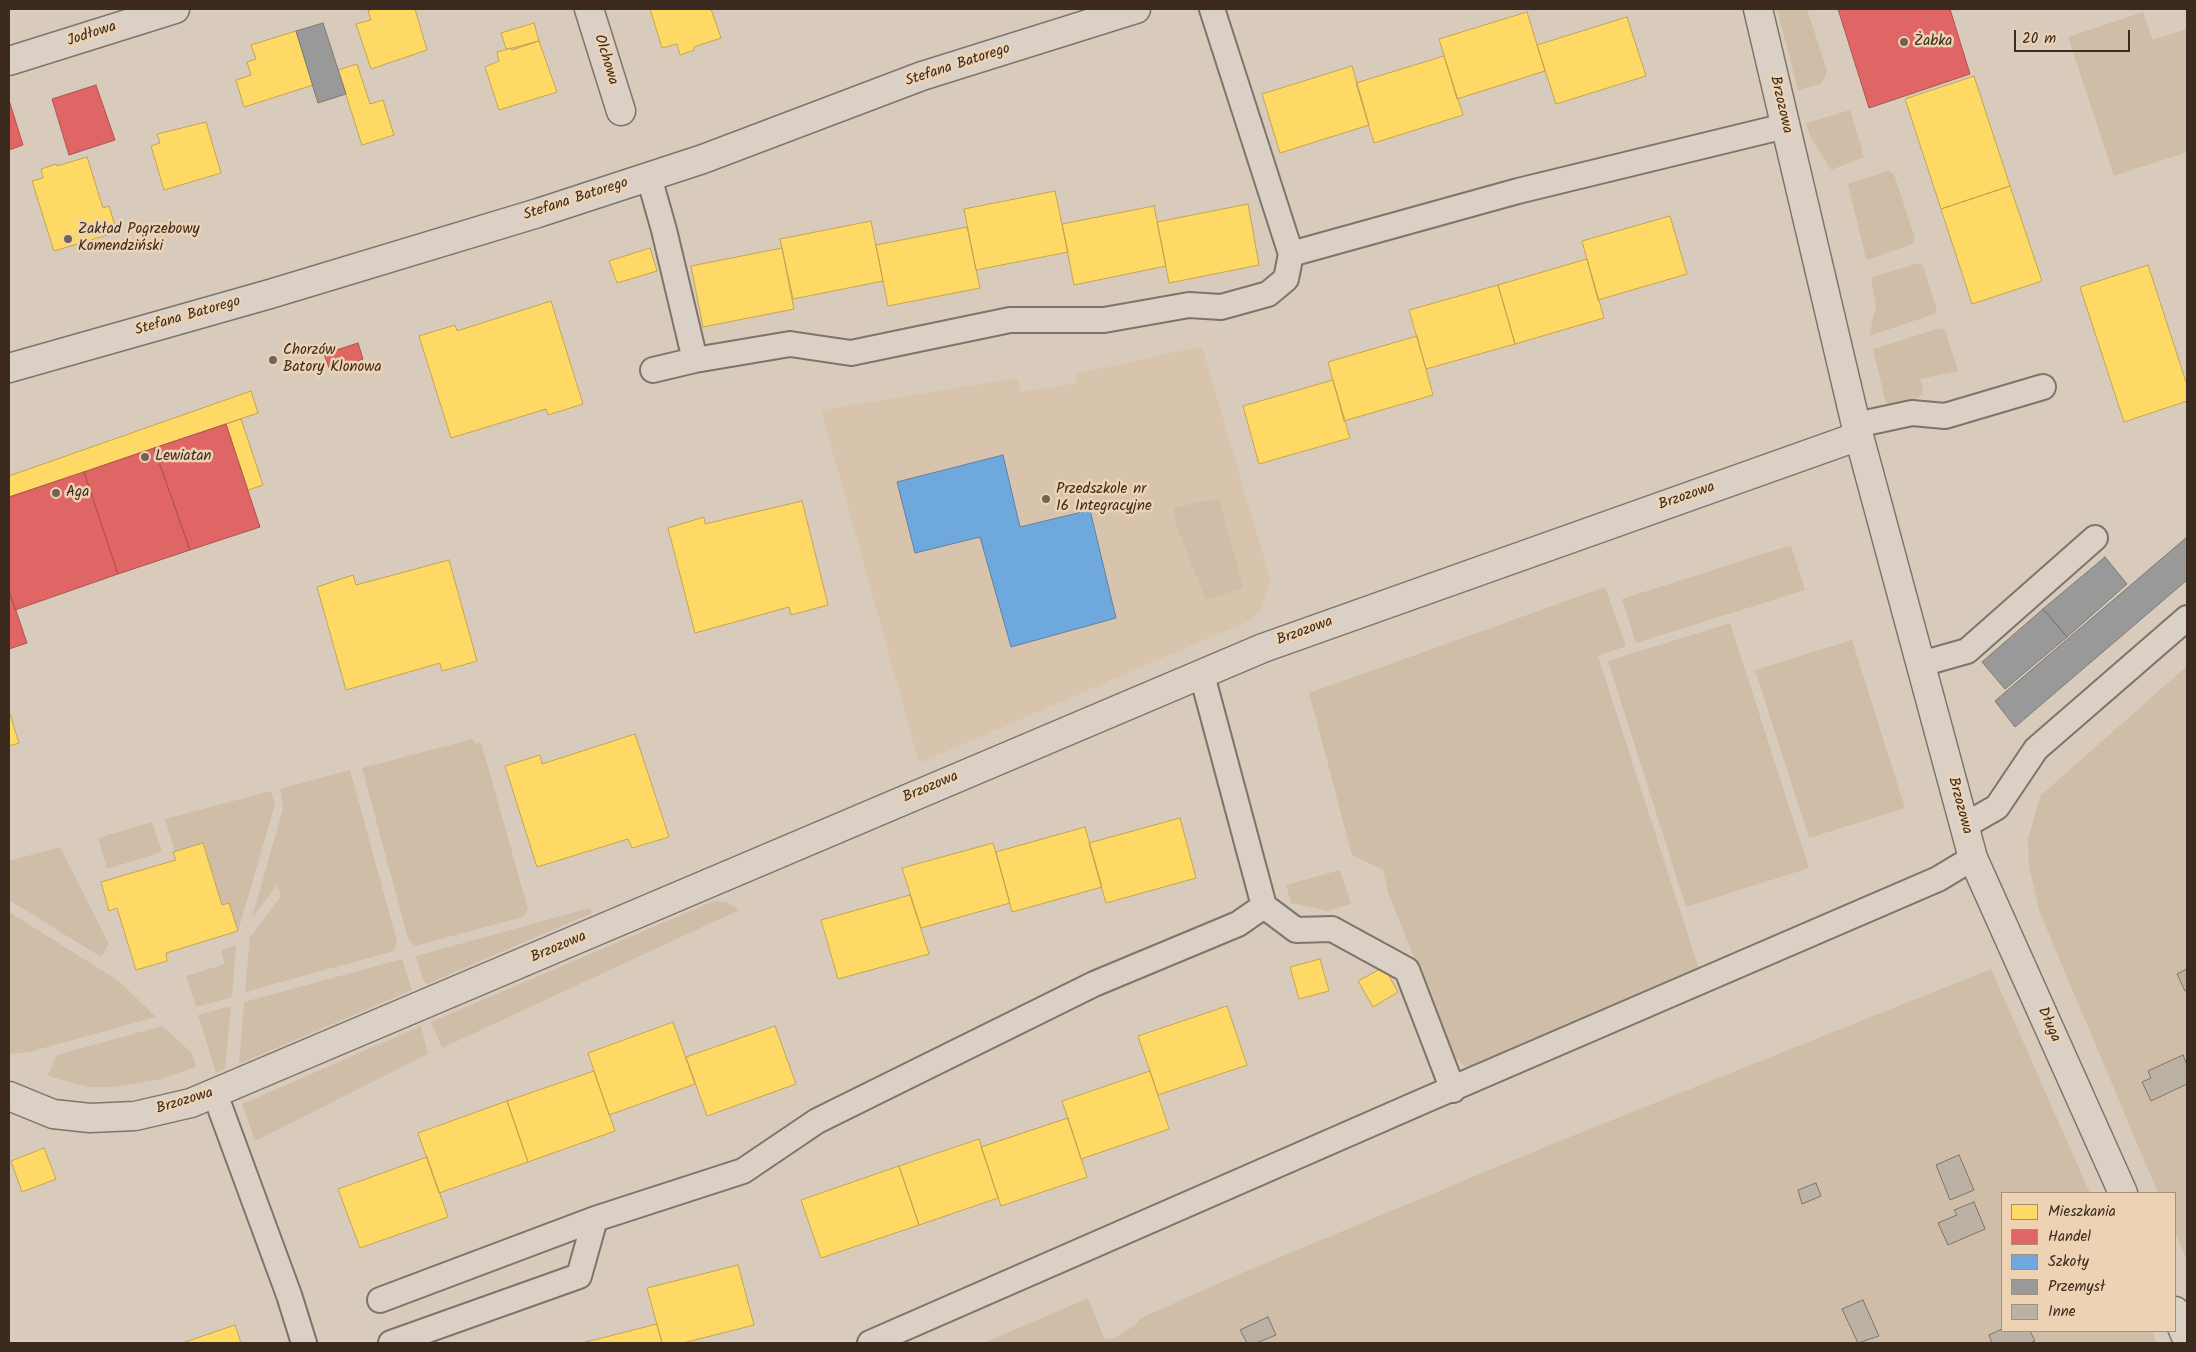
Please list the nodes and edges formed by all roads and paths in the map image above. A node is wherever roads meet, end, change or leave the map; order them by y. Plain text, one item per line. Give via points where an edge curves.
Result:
1 (175, 9) edge
2 (589, 9) edge
3 (1136, 9) edge
4 (1212, 9) edge
5 (1758, 9) edge
6 (9, 61) edge
7 (620, 111) dead end
8 (1785, 126) junction
9 (649, 177) junction
10 (1291, 254) junction
11 (695, 360) junction
12 (9, 368) edge
13 (654, 370) dead end
14 (2042, 387) dead end
15 (1857, 430) junction
16 (2095, 538) dead end
17 (2187, 618) edge
18 (1921, 664) junction
19 (1202, 675) junction
20 (1964, 826) junction
21 (1973, 858) junction
22 (1264, 906) junction
23 (1453, 1090) junction
24 (215, 1094) junction
25 (9, 1096) edge
26 (2123, 1192) edge
27 (595, 1219) junction
28 (380, 1300) dead end
29 (2176, 1312) edge
30 (2187, 1339) edge
31 (304, 1343) edge
32 (391, 1343) edge
33 (870, 1343) edge

1 - 6 street, Jodłowa
2 - 7 street, Olchowa
3 - 9 street, Stefana Batorego via 922,76 703,160
4 - 10 lane
5 - 8 street, Brzozowa
8 - 10 lane via 1518,191
8 - 15 street, Brzozowa
9 - 11 lane
9 - 12 street, Stefana Batorego via 298,286
10 - 11 lane via 1286,280 1268,294 1221,307 1189,305 1104,320 1010,320 851,353 790,344
11 - 13 lane
14 - 15 lane via 1945,416 1912,413
15 - 18 street, Brzozowa
15 - 19 street, Brzozowa via 1310,630
16 - 18 lane via 1967,651
17 - 20 lane via 2036,749 1997,807
18 - 20 street, Brzozowa
19 - 22 lane
19 - 24 street, Brzozowa
20 - 21 street, Brzozowa
21 - 23 lane via 1938,880
21 - 26 street, Długa
22 - 23 lane via 1296,930 1332,928 1406,970
22 - 27 lane via 1238,924 1094,984 817,1121 743,1170
23 - 33 lane
24 - 25 street, Brzozowa via 191,1104 135,1116 90,1118 53,1114
24 - 31 lane
27 - 28 lane
27 - 32 lane via 579,1276
29 - 30 street

